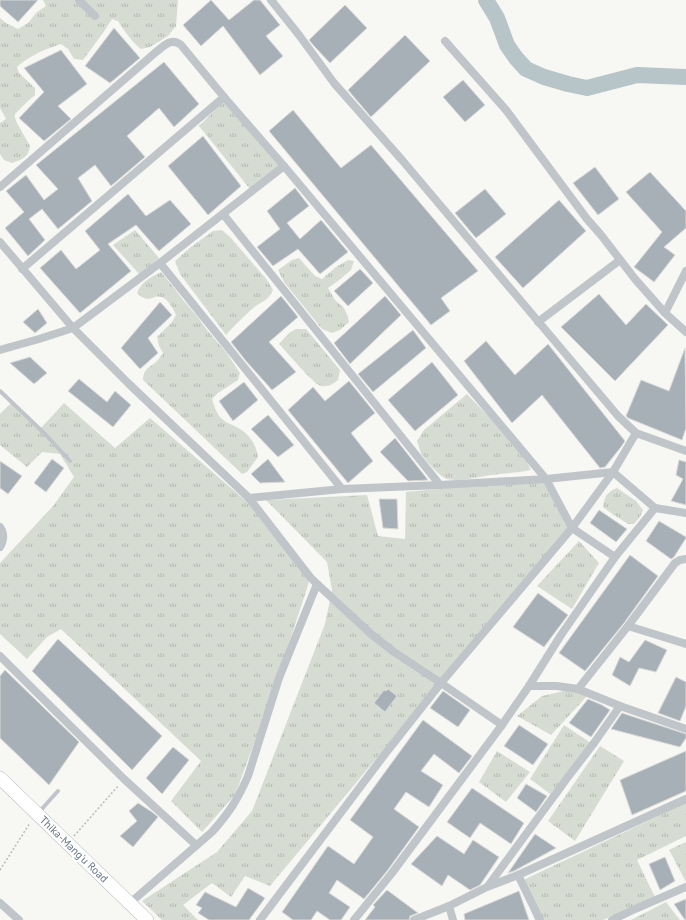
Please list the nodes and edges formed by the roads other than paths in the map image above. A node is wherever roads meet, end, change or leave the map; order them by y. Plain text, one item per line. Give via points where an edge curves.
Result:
1 (79, 0) edge
2 (271, 0) edge
3 (95, 16) dead end
4 (445, 41) dead end
5 (224, 96) junction
6 (284, 166) junction
7 (0, 187) edge
8 (222, 214) junction
9 (2, 247) edge
10 (620, 260) junction
11 (160, 263) junction
12 (22, 269) junction
13 (686, 271) edge
14 (665, 313) junction
15 (538, 322) junction
16 (73, 328) junction
17 (686, 332) edge
18 (0, 350) edge
19 (0, 390) edge
20 (636, 433) junction
21 (686, 451) edge
22 (70, 461) dead end
23 (613, 472) junction
24 (546, 480) junction
25 (440, 485) junction
26 (342, 489) junction
27 (249, 498) junction
28 (655, 508) junction
29 (686, 513) edge
30 (0, 527) edge
31 (572, 528) junction
32 (0, 547) edge
33 (615, 557) junction
34 (686, 558) edge
35 (317, 584) junction
36 (628, 626) junction
37 (686, 644) edge
38 (0, 656) edge
39 (441, 683) junction
40 (529, 686) junction
41 (578, 689) junction
42 (620, 706) junction
43 (502, 725) junction
44 (686, 729) edge
45 (0, 778) edge
46 (58, 791) dead end
47 (686, 799) edge
48 (37, 814) junction
49 (196, 845) junction
50 (518, 875) junction
51 (487, 887) junction
52 (686, 887) edge
53 (0, 903) edge
54 (130, 903) junction
55 (449, 906) junction
56 (19, 920) edge
57 (147, 920) edge
58 (260, 920) edge
59 (354, 920) edge
60 (414, 920) edge
61 (453, 920) edge
62 (540, 920) edge
63 (612, 920) edge

1 - 3 street
2 - 15 street via 334,83
4 - 10 street via 506,110
5 - 6 street
5 - 7 street via 181,45 177,42 168,42
5 - 12 street
6 - 8 street
6 - 24 street
8 - 11 street
8 - 25 street
9 - 12 street
10 - 14 street
10 - 15 street
11 - 16 street
11 - 26 street
12 - 16 street
13 - 14 street
14 - 17 street
15 - 20 street via 612,410
16 - 18 street
16 - 27 street
19 - 22 lane
20 - 21 street
20 - 23 street
23 - 24 street
23 - 28 street
23 - 31 street
24 - 25 street
24 - 31 street
25 - 26 street
26 - 27 street
27 - 35 street
28 - 29 street
28 - 33 street
30 - 32 street via 4,535
31 - 33 street
31 - 39 street
33 - 40 street
34 - 36 street via 675,563
35 - 39 street via 371,634
35 - 49 street via 279,678 248,776 232,809 212,832
36 - 37 street
36 - 41 street
38 - 49 street via 124,779
39 - 43 street
39 - 58 street
40 - 41 street
40 - 43 street
41 - 42 street
42 - 44 street
42 - 51 street
43 - 59 street
45 - 48 highway, Thika-Mang'u Road
46 - 48 lane
47 - 50 street
48 - 54 highway, Thika-Mang'u Road
49 - 54 street
50 - 51 street
50 - 62 street
51 - 55 street
52 - 63 street
53 - 56 street
54 - 57 highway, Thika-Mang'u Road
55 - 60 street
55 - 61 street

